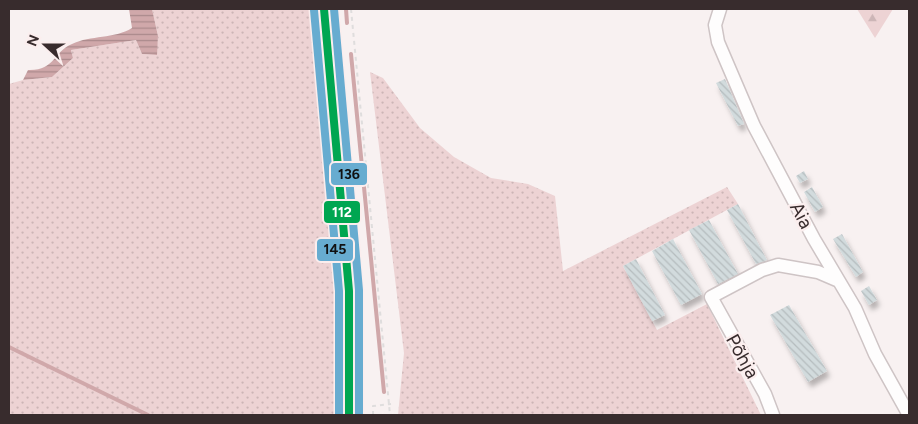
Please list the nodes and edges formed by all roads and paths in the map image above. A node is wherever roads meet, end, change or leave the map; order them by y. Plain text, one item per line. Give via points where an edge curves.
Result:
1 (324, 9) edge
2 (351, 9) edge
3 (720, 9) edge
4 (840, 281) junction
5 (391, 404) junction
6 (349, 415) edge
7 (373, 415) edge
8 (390, 415) edge
9 (773, 415) edge
10 (909, 415) edge

1 - 6 main road via 348,291
2 - 5 path
3 - 4 street, Aia via 716,25 718,42 751,119 814,239
4 - 9 street, Põhja via 818,272 778,265 711,297 765,394
4 - 10 street, Aia
5 - 7 path via 373,406
5 - 8 path

